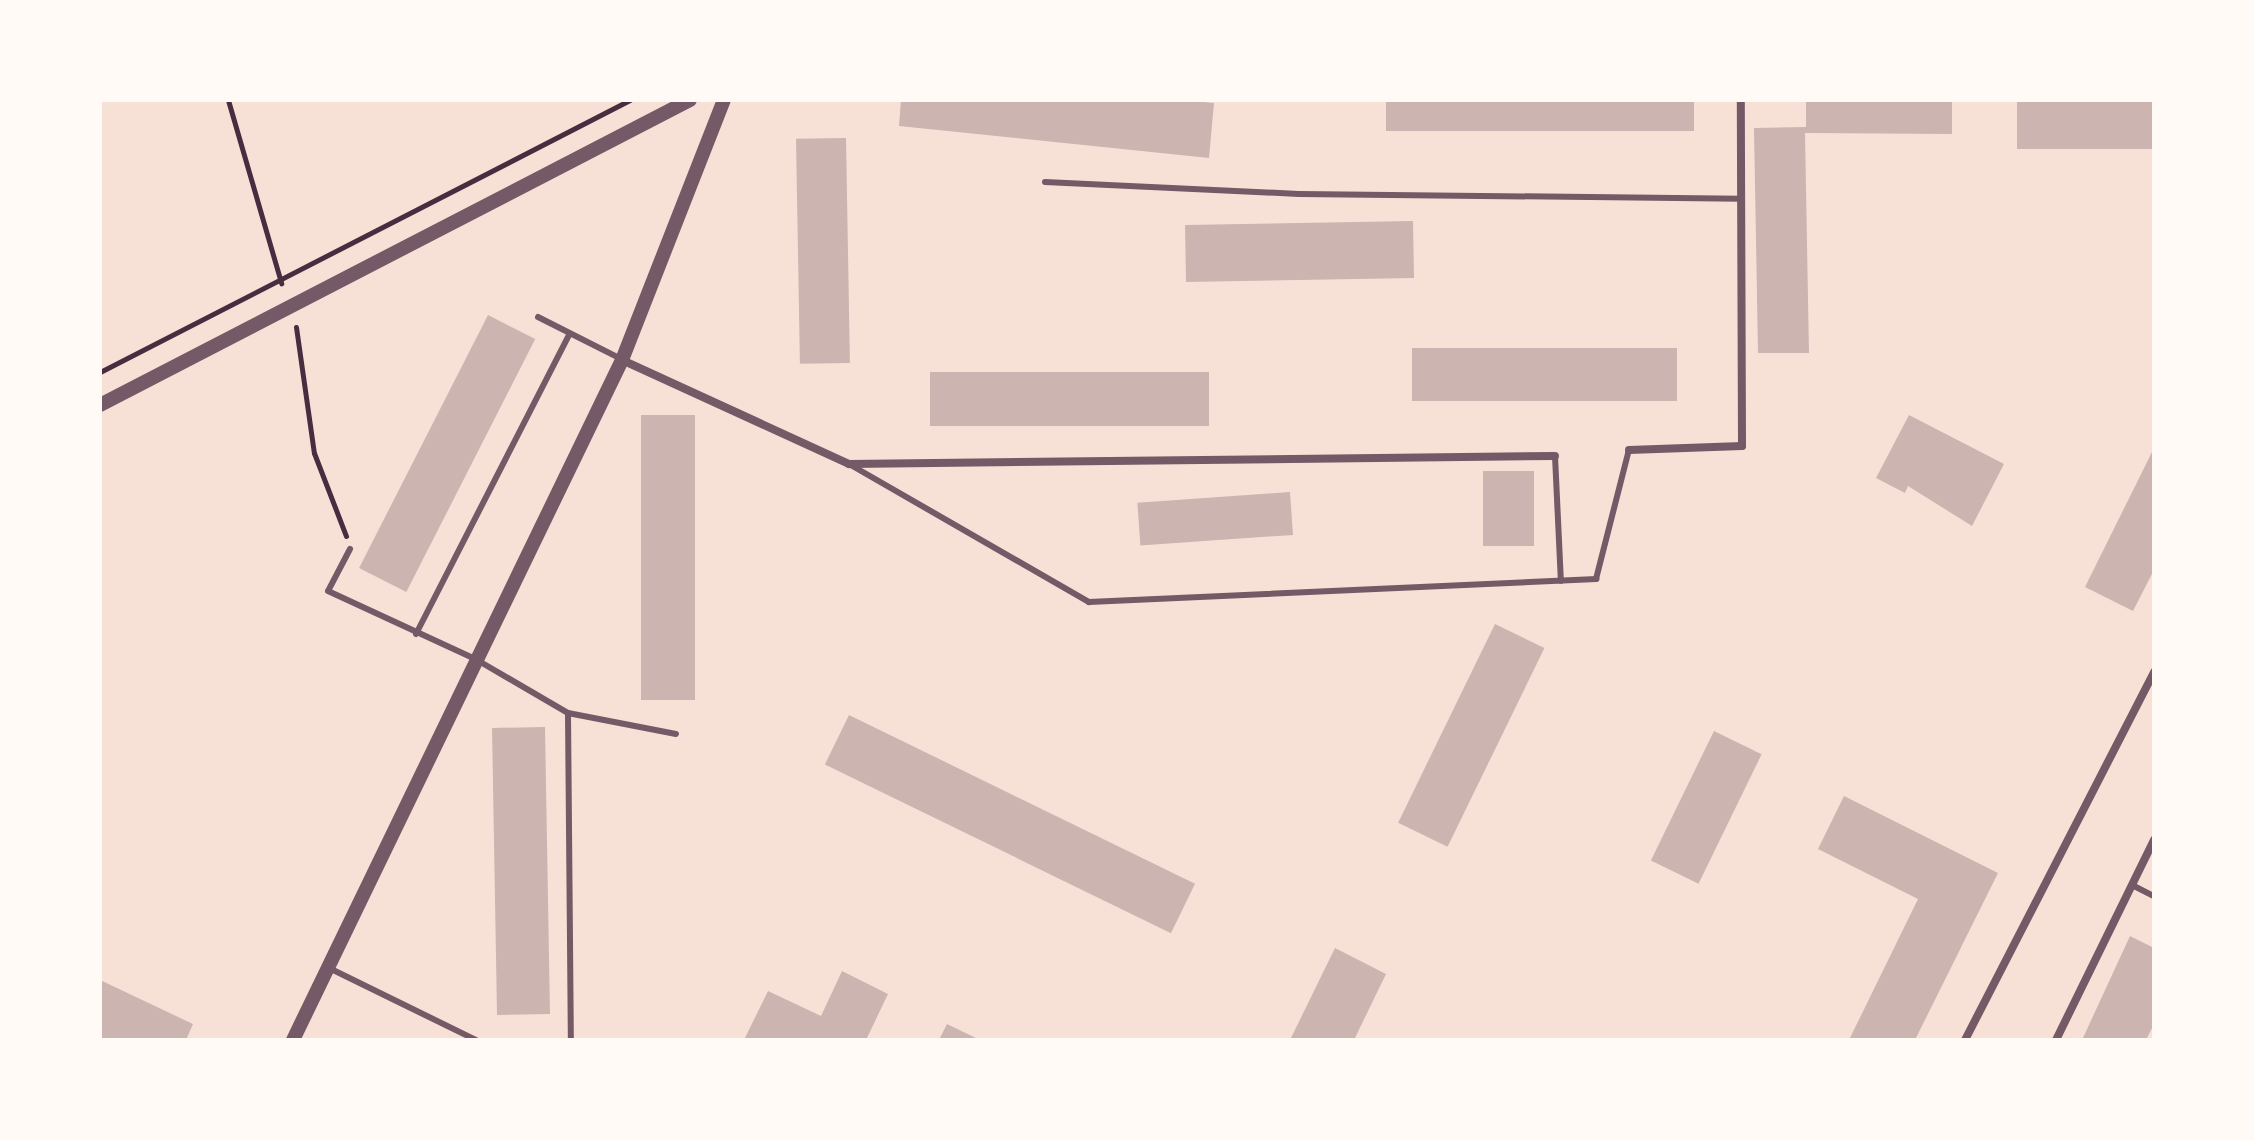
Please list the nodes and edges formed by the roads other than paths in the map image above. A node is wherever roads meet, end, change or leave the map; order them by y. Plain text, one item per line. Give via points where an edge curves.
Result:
1 (690, 100) edge
2 (724, 100) edge
3 (1741, 100) edge
4 (1045, 182) dead end
5 (1741, 199) junction
6 (538, 317) dead end
7 (569, 335) junction
8 (622, 360) junction
9 (100, 405) edge
10 (1629, 450) joint
11 (1555, 456) joint
12 (849, 464) junction
13 (350, 549) dead end
14 (1561, 581) junction
15 (416, 634) junction
16 (477, 660) junction
17 (2154, 672) edge
18 (568, 713) junction
19 (676, 734) dead end
20 (2154, 840) edge
21 (2132, 885) junction
22 (2154, 896) edge
23 (328, 967) junction
24 (293, 1040) edge
25 (476, 1040) edge
26 (571, 1040) edge
27 (1965, 1040) edge
28 (2056, 1040) edge

1 - 9 street
2 - 8 street
3 - 5 street
4 - 5 lane via 1299,194
5 - 10 street via 1742,446
6 - 7 lane
7 - 8 lane
7 - 15 lane
8 - 12 street
8 - 16 street
10 - 14 lane via 1596,579
11 - 12 street
11 - 14 lane
12 - 14 lane via 1089,602
13 - 15 lane via 328,591
15 - 16 lane
16 - 18 lane
16 - 23 street
17 - 27 street
18 - 19 lane
18 - 26 lane
20 - 21 street
21 - 22 lane
21 - 28 street
23 - 24 street
23 - 25 lane

